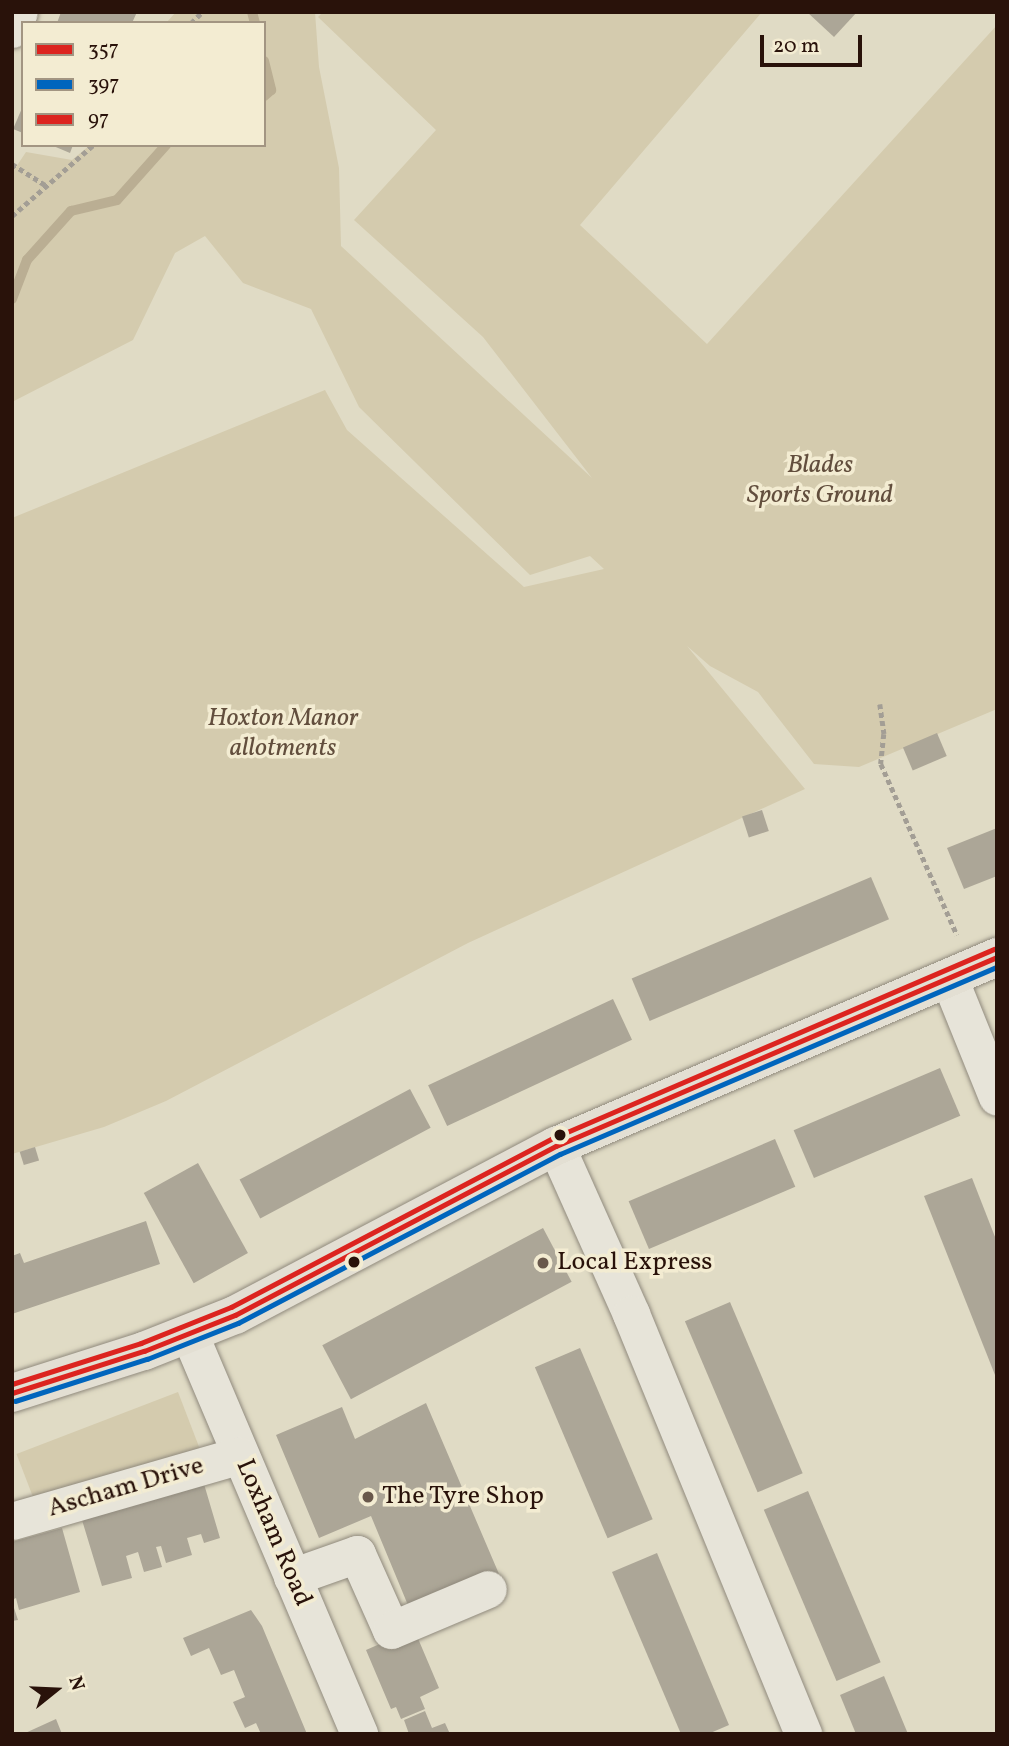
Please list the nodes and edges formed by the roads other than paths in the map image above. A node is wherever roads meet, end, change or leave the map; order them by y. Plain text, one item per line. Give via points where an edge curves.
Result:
1 (19, 12) edge
2 (12, 29) edge
3 (973, 968) edge
4 (997, 1097) edge
5 (556, 1146) junction
6 (189, 1333) junction
7 (12, 1393) edge
8 (240, 1455) junction
9 (12, 1521) edge
10 (292, 1577) junction
11 (488, 1589) dead end
12 (359, 1734) edge
13 (803, 1734) edge

1 - 2 street
3 - 4 street
3 - 5 main road
5 - 6 main road via 235,1315
5 - 13 street via 631,1314
6 - 7 main road
6 - 8 street, Loxham Road
8 - 9 street, Ascham Drive
8 - 10 street, Loxham Road
10 - 11 street via 357,1554 391,1630
10 - 12 street, Loxham Road

